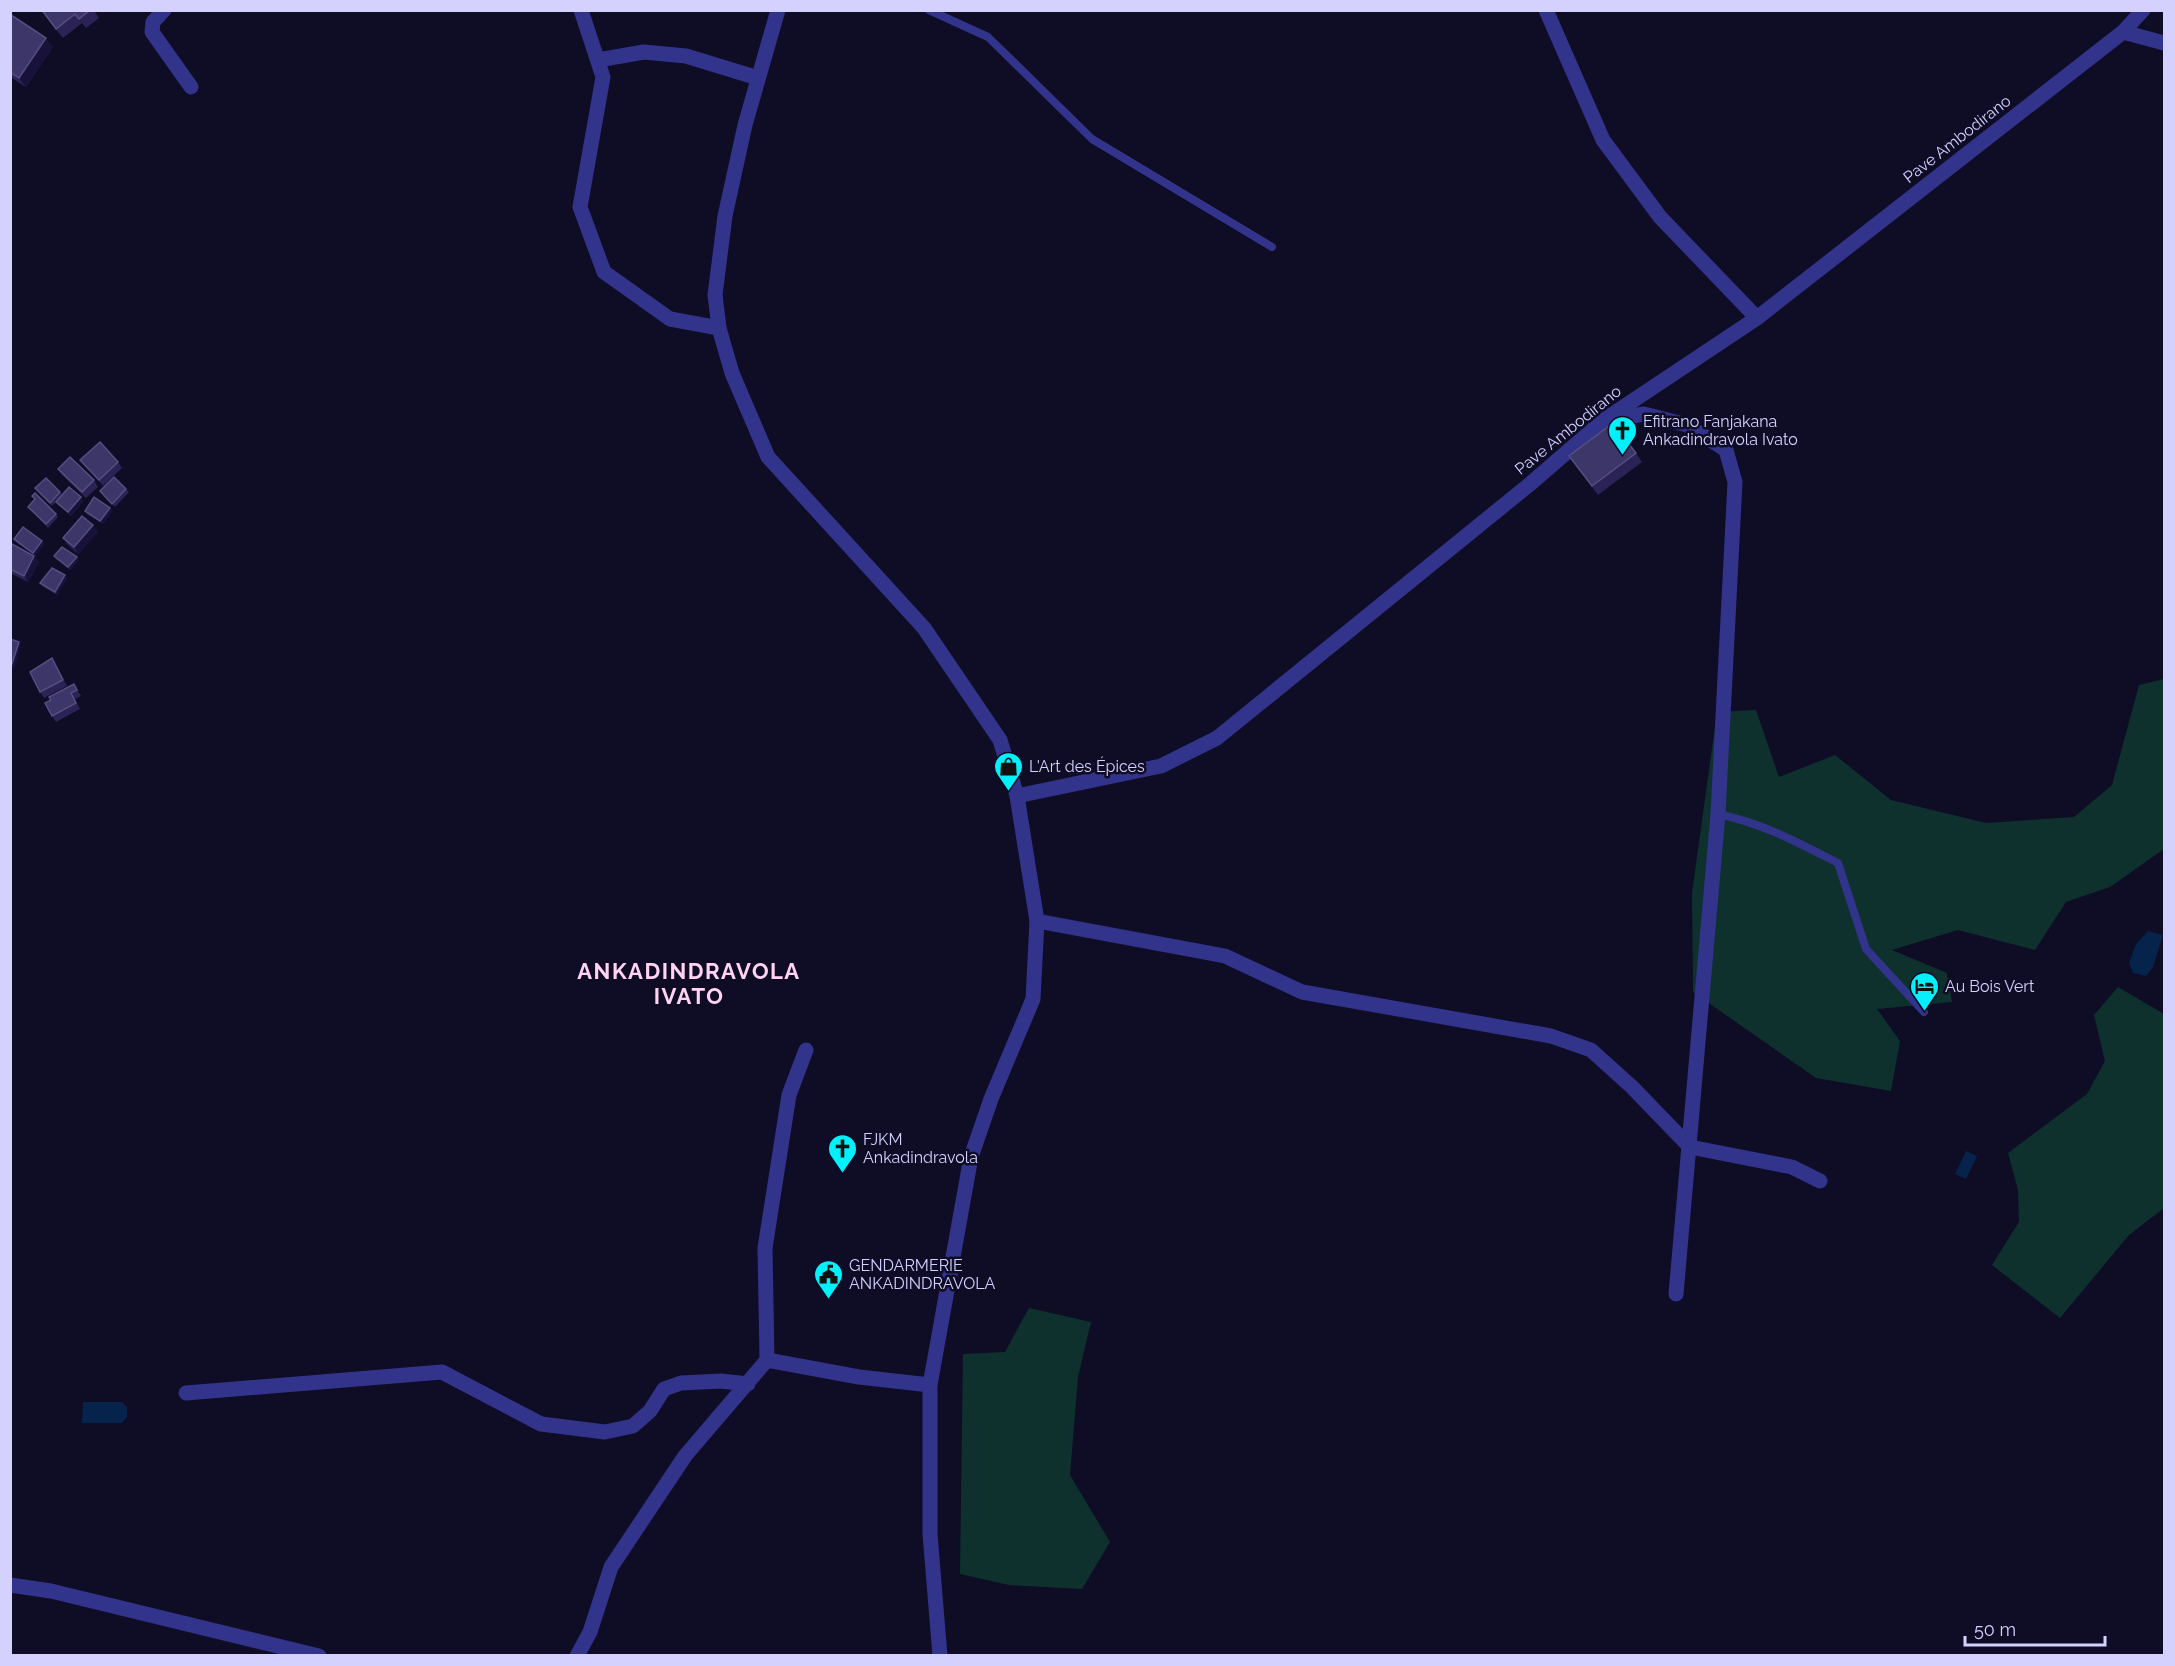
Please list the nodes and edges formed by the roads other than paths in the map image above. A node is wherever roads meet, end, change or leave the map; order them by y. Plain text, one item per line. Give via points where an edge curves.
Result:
1 (164, 10) edge
2 (582, 10) edge
3 (778, 10) edge
4 (929, 10) edge
5 (1546, 10) edge
6 (2143, 10) edge
7 (2123, 32) junction
8 (2164, 43) edge
9 (598, 60) junction
10 (758, 78) junction
11 (191, 87) dead end
12 (1272, 247) dead end
13 (1757, 318) junction
14 (719, 328) junction
15 (1604, 420) junction
16 (1017, 796) junction
17 (1718, 814) junction
18 (1037, 921) junction
19 (1924, 1012) dead end
20 (806, 1050) dead end
21 (1690, 1147) junction
22 (1820, 1181) dead end
23 (1676, 1294) dead end
24 (767, 1360) junction
25 (748, 1384) junction
26 (930, 1385) junction
27 (186, 1393) dead end
28 (10, 1585) edge
29 (319, 1656) edge
30 (577, 1656) edge
31 (940, 1656) edge

1 - 11 street via 153,22 152,32
2 - 9 street
3 - 10 street
4 - 12 lane via 988,37 1092,139
5 - 13 street via 1603,140 1660,217
6 - 7 street, Pave Ambodirano
7 - 8 street
7 - 13 street, Pave Ambodirano
9 - 10 street via 644,52 686,56
9 - 14 street via 603,77 580,207 604,272 670,319
10 - 14 street via 726,216 716,295
13 - 15 street, Pave Ambodirano
14 - 16 street via 732,374 768,457 924,628 1000,740
15 - 16 street, Pave Ambodirano via 1217,738 1161,766
15 - 17 street via 1644,414 1687,425 1726,450 1734,482
16 - 18 street
17 - 19 lane via 1776,831 1838,863 1866,949
17 - 21 street
18 - 21 street via 1225,956 1302,992 1561,1039 1591,1050
18 - 26 street via 1033,999 971,1157
20 - 24 street via 789,1095 765,1248
21 - 22 street via 1792,1167
21 - 23 street
24 - 25 street
24 - 26 street
25 - 27 street via 681,1383 664,1389 650,1411 633,1426 605,1432 541,1424 442,1372
25 - 30 street via 685,1456 611,1567 590,1632
26 - 31 street via 930,1534
28 - 29 street via 51,1591

